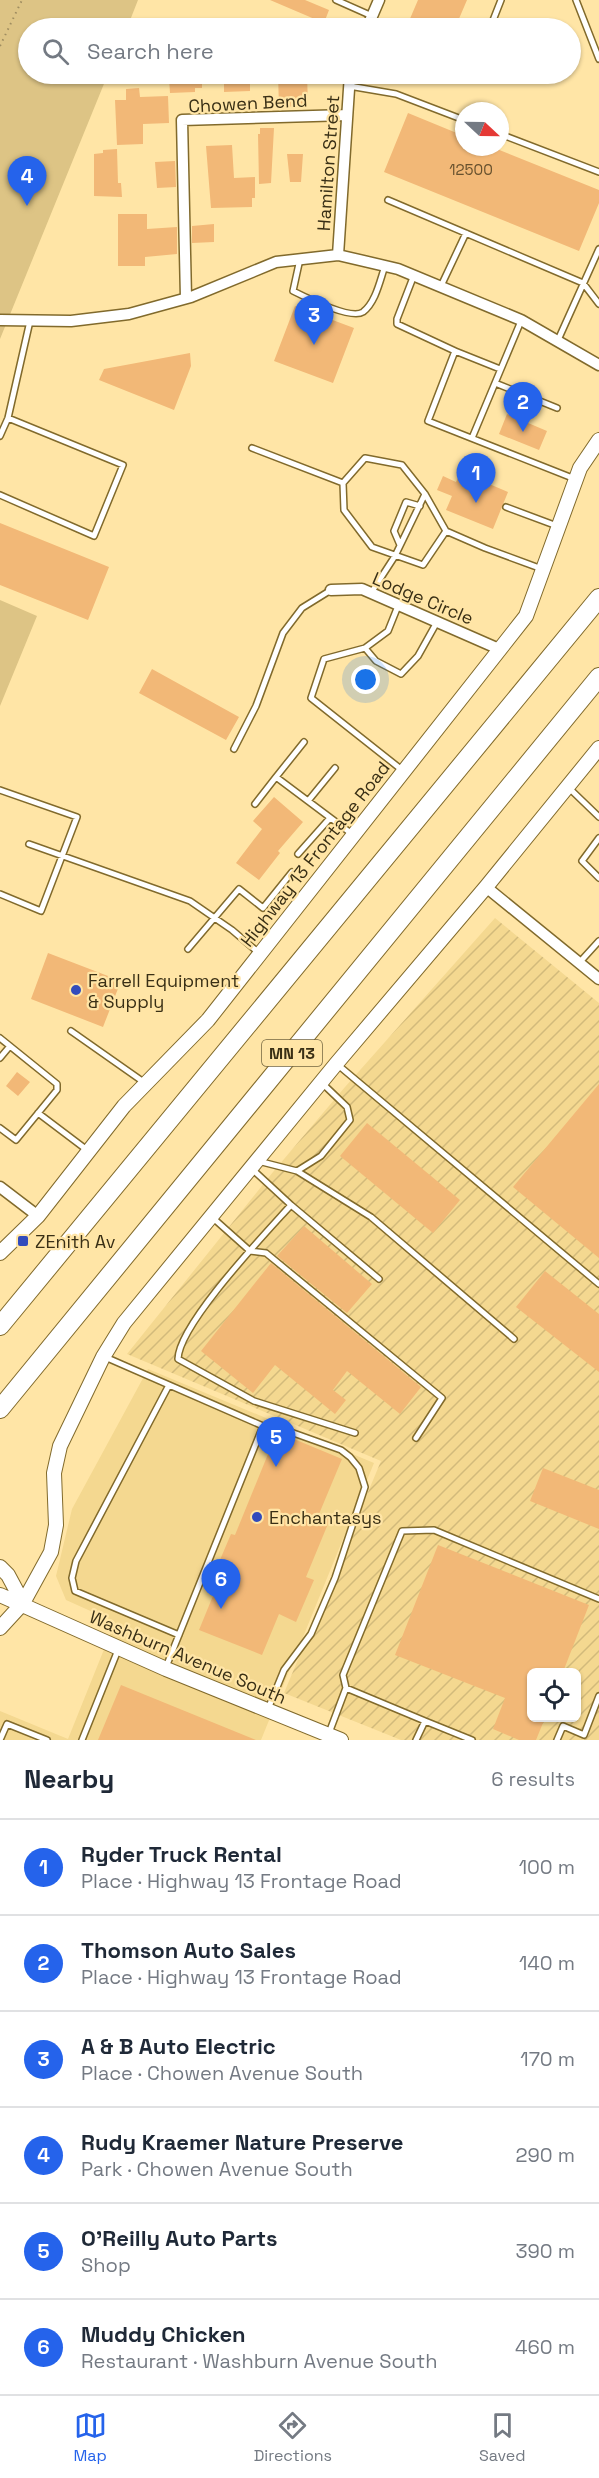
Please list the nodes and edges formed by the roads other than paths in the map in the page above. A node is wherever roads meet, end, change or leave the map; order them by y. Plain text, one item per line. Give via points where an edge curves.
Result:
1 (336, 0) edge
2 (379, 0) edge
3 (501, 0) edge
4 (576, 0) edge
5 (372, 16) joint
6 (494, 18) edge
7 (599, 60) edge
8 (349, 86) joint
9 (347, 115) junction
10 (455, 117) edge
11 (509, 137) edge
12 (599, 172) edge
13 (388, 200) dead end
14 (466, 233) junction
15 (599, 249) edge
16 (338, 255) junction
17 (300, 259) junction
18 (385, 266) junction
19 (414, 275) junction
20 (583, 283) junction
21 (441, 286) junction
22 (186, 298) junction
23 (599, 304) edge
24 (0, 320) edge
25 (521, 320) junction
26 (30, 321) junction
27 (558, 340) junction
28 (455, 351) junction
29 (599, 365) edge
30 (500, 369) junction
31 (495, 383) junction
32 (557, 408) dead end
33 (8, 418) junction
34 (0, 436) edge
35 (471, 438) junction
36 (599, 440) edge
37 (252, 448) dead end
38 (576, 480) junction
39 (343, 483) junction
40 (425, 494) junction
41 (0, 495) edge
42 (420, 506) junction
43 (506, 507) dead end
44 (559, 527) junction
45 (446, 531) junction
46 (400, 545) junction
47 (395, 556) junction
48 (543, 569) junction
49 (331, 590) joint
50 (370, 593) junction
51 (599, 598) edge
52 (399, 605) junction
53 (437, 622) junction
54 (365, 648) junction
55 (499, 649) junction
56 (599, 677) edge
57 (304, 742) dead end
58 (599, 747) edge
59 (234, 749) dead end
60 (335, 768) dead end
61 (404, 771) junction
62 (276, 777) junction
63 (567, 786) junction
64 (0, 789) edge
65 (308, 801) junction
66 (255, 804) dead end
67 (599, 817) edge
68 (330, 818) junction
69 (353, 835) junction
70 (599, 838) edge
71 (29, 844) dead end
72 (298, 854) dead end
73 (63, 856) junction
74 (292, 872) dead end
75 (599, 878) edge
76 (486, 887) junction
77 (0, 894) edge
78 (215, 918) junction
79 (599, 941) edge
80 (188, 949) dead end
81 (260, 954) junction
82 (579, 963) junction
83 (599, 979) edge
84 (71, 1031) dead end
85 (0, 1038) edge
86 (10, 1046) junction
87 (0, 1058) edge
88 (336, 1064) junction
89 (321, 1083) junction
90 (146, 1084) junction
91 (38, 1113) junction
92 (0, 1128) edge
93 (89, 1151) junction
94 (254, 1165) junction
95 (297, 1171) junction
96 (0, 1187) edge
97 (291, 1205) junction
98 (38, 1216) junction
99 (212, 1217) junction
100 (250, 1251) junction
101 (0, 1253) edge
102 (379, 1279) dead end
103 (599, 1284) edge
104 (0, 1326) edge
105 (514, 1339) dead end
106 (103, 1356) junction
107 (169, 1385) junction
108 (0, 1409) edge
109 (262, 1426) junction
110 (355, 1433) dead end
111 (416, 1438) dead end
112 (0, 1567) edge
113 (0, 1595) edge
114 (599, 1599) edge
115 (22, 1603) junction
116 (0, 1628) edge
117 (179, 1635) junction
118 (119, 1648) junction
119 (166, 1668) junction
120 (346, 1688) junction
121 (599, 1696) edge
122 (267, 1710) junction
123 (425, 1721) junction
124 (334, 1737) edge
125 (0, 1740) edge
126 (46, 1740) edge
127 (82, 1740) edge
128 (416, 1740) edge
129 (472, 1740) edge
130 (557, 1740) edge

1 - 5 lane
2 - 5 street
3 - 6 lane
4 - 7 lane
8 - 9 street, Hamilton Street
8 - 10 lane via 396,94
9 - 16 street, Hamilton Street
9 - 22 street, Chowen Bend via 182,120
11 - 12 lane
13 - 14 lane
14 - 20 lane
14 - 21 lane
15 - 20 lane
16 - 17 street
16 - 18 street
17 - 18 lane via 293,291 349,314 363,311 372,301
17 - 22 street via 276,262
18 - 19 street
19 - 21 street
19 - 28 lane via 397,324
20 - 23 lane
20 - 27 lane
21 - 25 street
22 - 26 street via 129,314
24 - 26 street
25 - 27 street
25 - 30 lane
26 - 33 lane
27 - 29 street
28 - 30 lane
28 - 35 lane via 428,421
30 - 31 lane
31 - 32 lane
31 - 35 lane
33 - 34 lane
33 - 41 lane via 123,465 94,536
35 - 38 lane
36 - 38 street, Highway 13 Frontage Road
37 - 39 lane
38 - 44 street, Highway 13 Frontage Road
39 - 40 lane via 365,458 402,465
39 - 47 lane via 344,510 372,547
40 - 42 lane
40 - 45 lane
42 - 46 lane
42 - 46 lane via 406,502 394,531
43 - 44 lane
44 - 48 street, Highway 13 Frontage Road
45 - 47 lane via 423,565
45 - 48 lane
46 - 47 lane
47 - 50 lane
48 - 55 street, Highway 13 Frontage Road via 526,616
49 - 50 street, Lodge Circle via 362,589
49 - 59 lane via 302,608 283,633 256,706
50 - 52 street, Lodge Circle
51 - 104 highway, MN 13
52 - 53 street, Lodge Circle
52 - 54 lane via 388,631
53 - 54 lane via 418,656 400,674 376,661
53 - 55 street, Lodge Circle
54 - 61 lane via 324,659 311,698
55 - 61 street, Highway 13 Frontage Road
56 - 108 highway, MN 13
57 - 62 lane
58 - 63 street
60 - 65 lane
61 - 69 street, Highway 13 Frontage Road
62 - 65 lane
62 - 66 lane
63 - 67 lane
63 - 76 street
64 - 73 lane via 77,817
65 - 68 lane
68 - 69 lane
68 - 72 lane
69 - 81 street, Highway 13 Frontage Road
70 - 75 lane via 582,861
71 - 73 lane
73 - 77 lane via 41,911
73 - 78 lane via 190,901
74 - 78 lane via 263,908 239,889
76 - 82 street
76 - 88 street
78 - 80 lane
78 - 81 lane
79 - 82 lane
81 - 90 street, Highway 13 Frontage Road via 208,1020
82 - 83 street
84 - 90 lane
85 - 86 lane
86 - 87 lane
86 - 91 lane via 57,1083 57,1090
88 - 89 street
88 - 103 lane
89 - 94 street
89 - 95 lane via 347,1107 350,1120 321,1156
90 - 93 street, Highway 13 Frontage Road
91 - 92 lane via 16,1140
91 - 93 lane
93 - 98 street, Highway 13 Frontage Road
94 - 95 lane
94 - 97 lane
94 - 99 street
95 - 105 lane via 371,1217
96 - 98 street
97 - 100 lane
97 - 102 lane
98 - 101 street, Highway 13 Frontage Road
99 - 100 lane
99 - 106 street via 124,1323
100 - 110 lane via 205,1305 178,1349 178,1359 254,1401
100 - 111 lane via 266,1253 442,1398
106 - 107 lane
106 - 115 street via 60,1446 54,1473 56,1525 51,1552
107 - 109 lane
107 - 117 lane via 76,1561 72,1578 75,1591
109 - 117 lane
109 - 122 lane via 271,1425 341,1450 359,1468 365,1488 335,1578 311,1634 284,1670
112 - 115 street
113 - 115 street, Washburn Avenue South
114 - 120 lane via 434,1530 402,1531 343,1675
115 - 116 street
115 - 118 street, Washburn Avenue South
117 - 119 lane
118 - 119 street, Washburn Avenue South
118 - 127 lane
119 - 122 street, Washburn Avenue South
120 - 123 lane
120 - 124 lane
121 - 130 lane via 584,1735 563,1726
122 - 124 street, Washburn Avenue South
123 - 128 lane
123 - 129 lane
125 - 126 lane via 7,1724

